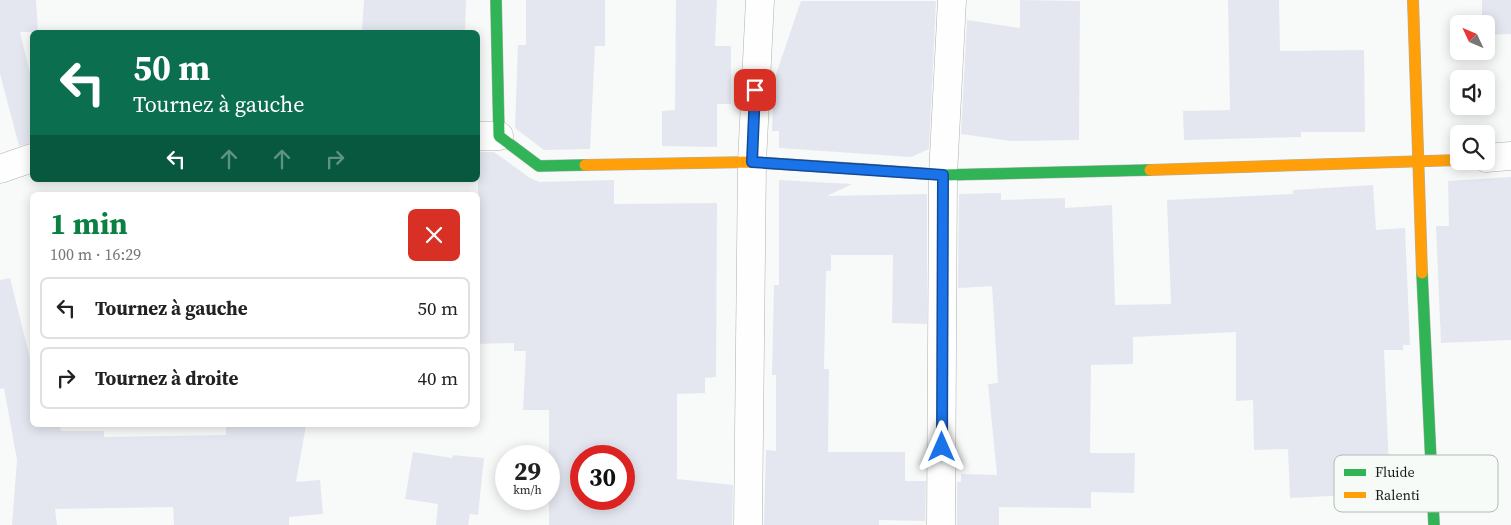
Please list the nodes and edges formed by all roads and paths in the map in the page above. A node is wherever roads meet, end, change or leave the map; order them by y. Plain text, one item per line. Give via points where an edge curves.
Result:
1 (496, 0) edge
2 (760, 0) edge
3 (952, 0) edge
4 (1413, 0) edge
5 (488, 136) edge
6 (1511, 156) edge
7 (1495, 157) edge
8 (30, 159) edge
9 (1450, 160) edge
10 (752, 162) junction
11 (1419, 162) junction
12 (0, 169) edge
13 (943, 175) junction
14 (1431, 455) edge
15 (1433, 512) edge
16 (748, 525) edge
17 (941, 525) edge
18 (1434, 525) edge

1 - 5 street
2 - 10 street
3 - 13 street
4 - 11 street
5 - 10 street via 539,166
6 - 7 street
8 - 12 street
9 - 11 street
10 - 13 street
10 - 16 street
11 - 13 street
11 - 14 street
13 - 17 street
15 - 18 street

